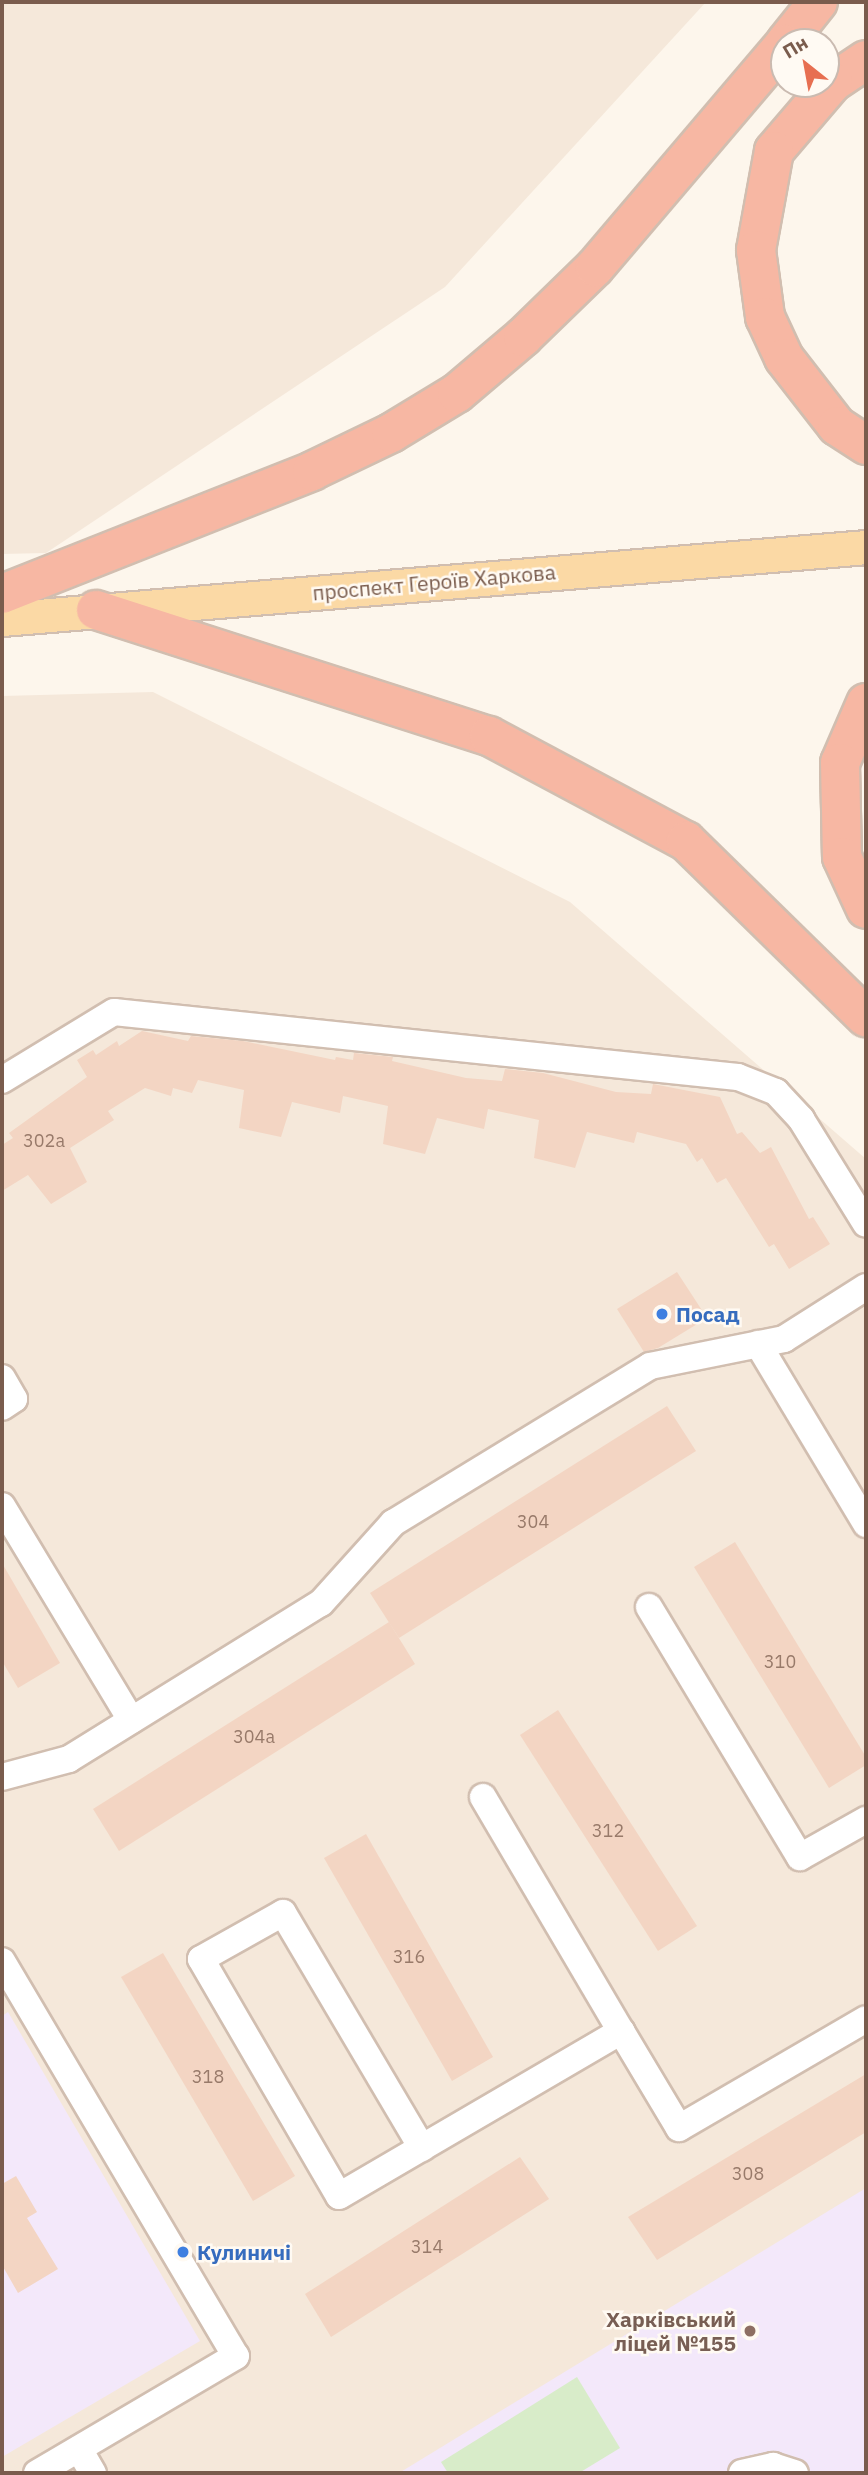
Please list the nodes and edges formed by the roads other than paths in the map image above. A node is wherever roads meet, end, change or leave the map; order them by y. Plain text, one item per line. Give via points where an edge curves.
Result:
1 (818, 2) edge
2 (797, 28) edge
3 (866, 60) edge
4 (770, 61) edge
5 (866, 445) edge
6 (866, 547) edge
7 (2, 594) edge
8 (96, 610) junction
9 (2, 619) edge
10 (866, 703) edge
11 (866, 909) edge
12 (866, 1017) edge
13 (2, 1080) edge
14 (866, 1224) edge
15 (866, 1287) edge
16 (758, 1344) junction
17 (2, 1378) edge
18 (2, 1407) edge
19 (2, 1506) edge
20 (866, 1524) edge
21 (649, 1607) dead end
22 (131, 1720) junction
23 (2, 1777) edge
24 (482, 1797) dead end
25 (866, 1820) edge
26 (2, 1961) edge
27 (866, 2019) edge
28 (621, 2031) junction
29 (422, 2148) junction
30 (79, 2449) junction
31 (37, 2473) edge
32 (93, 2473) edge
33 (742, 2473) edge
34 (795, 2473) edge

1 - 2 highway
3 - 5 highway via 832,82 774,151 756,250 765,317 784,358 837,426
4 - 7 highway via 596,267 457,393 391,433 312,471
6 - 8 main road, проспект Героїв Харкова
8 - 9 main road, проспект Героїв Харкова
8 - 12 highway via 489,736 686,841
10 - 11 highway via 840,763 842,857
13 - 14 street via 114,1012 738,1077 776,1092 801,1119
15 - 16 street via 784,1339
16 - 20 street
16 - 22 street via 650,1366 393,1523 321,1603
17 - 18 street via 15,1399
19 - 22 street
21 - 25 street via 800,1857
22 - 23 street via 69,1759
24 - 28 street
26 - 30 street via 236,2356
27 - 28 street via 679,2128
28 - 29 street
29 - 29 street via 283,1913 201,1959 340,2196
30 - 31 street
30 - 32 street
33 - 34 street via 773,2466

